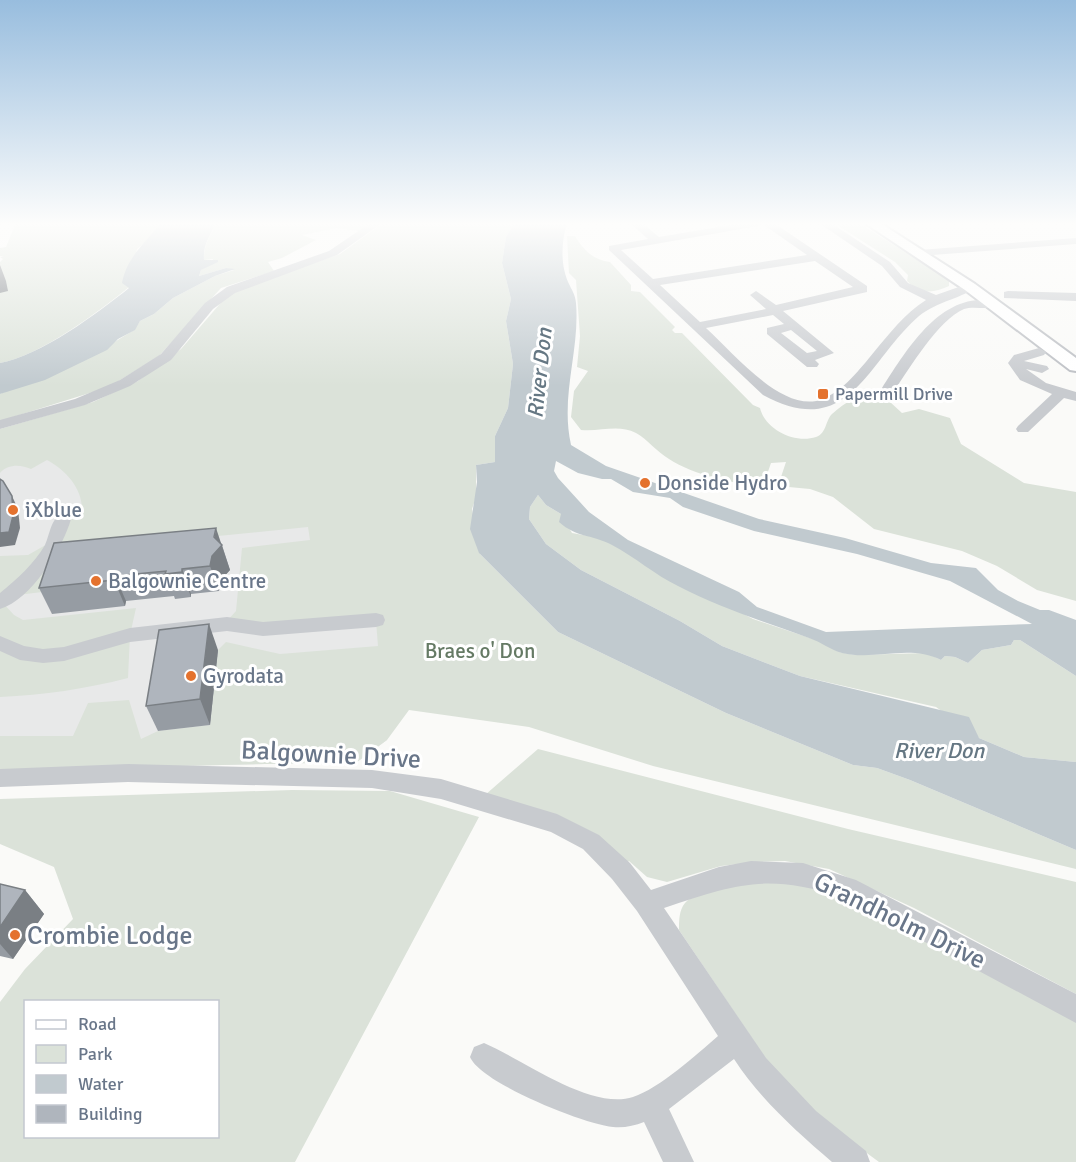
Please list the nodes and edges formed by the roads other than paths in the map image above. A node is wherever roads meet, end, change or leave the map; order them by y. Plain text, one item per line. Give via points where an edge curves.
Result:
1 (266, 277) edge
2 (645, 277) edge
3 (687, 277) edge
4 (755, 277) edge
5 (846, 277) edge
6 (897, 277) edge
7 (955, 277) edge
8 (759, 280) dead end
9 (652, 284) junction
10 (970, 287) junction
11 (756, 295) dead end
12 (1004, 297) junction
13 (1076, 297) edge
14 (936, 300) junction
15 (775, 311) junction
16 (697, 326) junction
17 (794, 326) junction
18 (1039, 352) dead end
19 (877, 358) junction
20 (1016, 363) junction
21 (1076, 366) edge
22 (901, 367) junction
23 (1042, 369) dead end
24 (888, 388) dead end
25 (1069, 394) edge
26 (0, 425) edge
27 (1023, 429) dead end
28 (63, 519) dead end
29 (0, 603) edge
30 (376, 620) dead end
31 (0, 643) edge
32 (0, 778) edge
33 (646, 903) junction
34 (1076, 1009) edge
35 (736, 1039) junction
36 (484, 1057) dead end
37 (650, 1102) junction
38 (679, 1162) edge
39 (855, 1162) edge

1 - 26 street via 231,290 209,306 166,357 125,383 80,402
2 - 9 street
3 - 9 street
4 - 8 street
5 - 15 street via 863,289 785,305
6 - 14 street via 904,285
7 - 10 main road
9 - 16 street
10 - 12 main road
10 - 14 street
11 - 15 street
12 - 13 street
12 - 21 main road
12 - 22 street via 956,308
14 - 19 street via 906,321
15 - 16 street
15 - 17 street
16 - 19 street via 774,397 800,406 822,405 842,394
17 - 17 street via 771,331 808,361 827,353
18 - 20 street via 1019,358
19 - 22 street
20 - 23 street
20 - 25 street via 1020,373 1031,381
22 - 24 street
25 - 27 street
28 - 29 street via 58,538 32,576
30 - 31 street via 263,629 217,626 130,635 43,656 20,653
32 - 33 street, Balgownie Drive via 128,773 372,779 441,789 531,815 576,834 605,854
33 - 34 street, Grandholm Drive via 718,878 751,873 803,874 847,888
33 - 35 street, Balgownie Drive
35 - 37 street via 713,1060
35 - 39 street, Balgownie Drive via 778,1095
36 - 37 street via 544,1091 604,1112 634,1112
37 - 38 street

